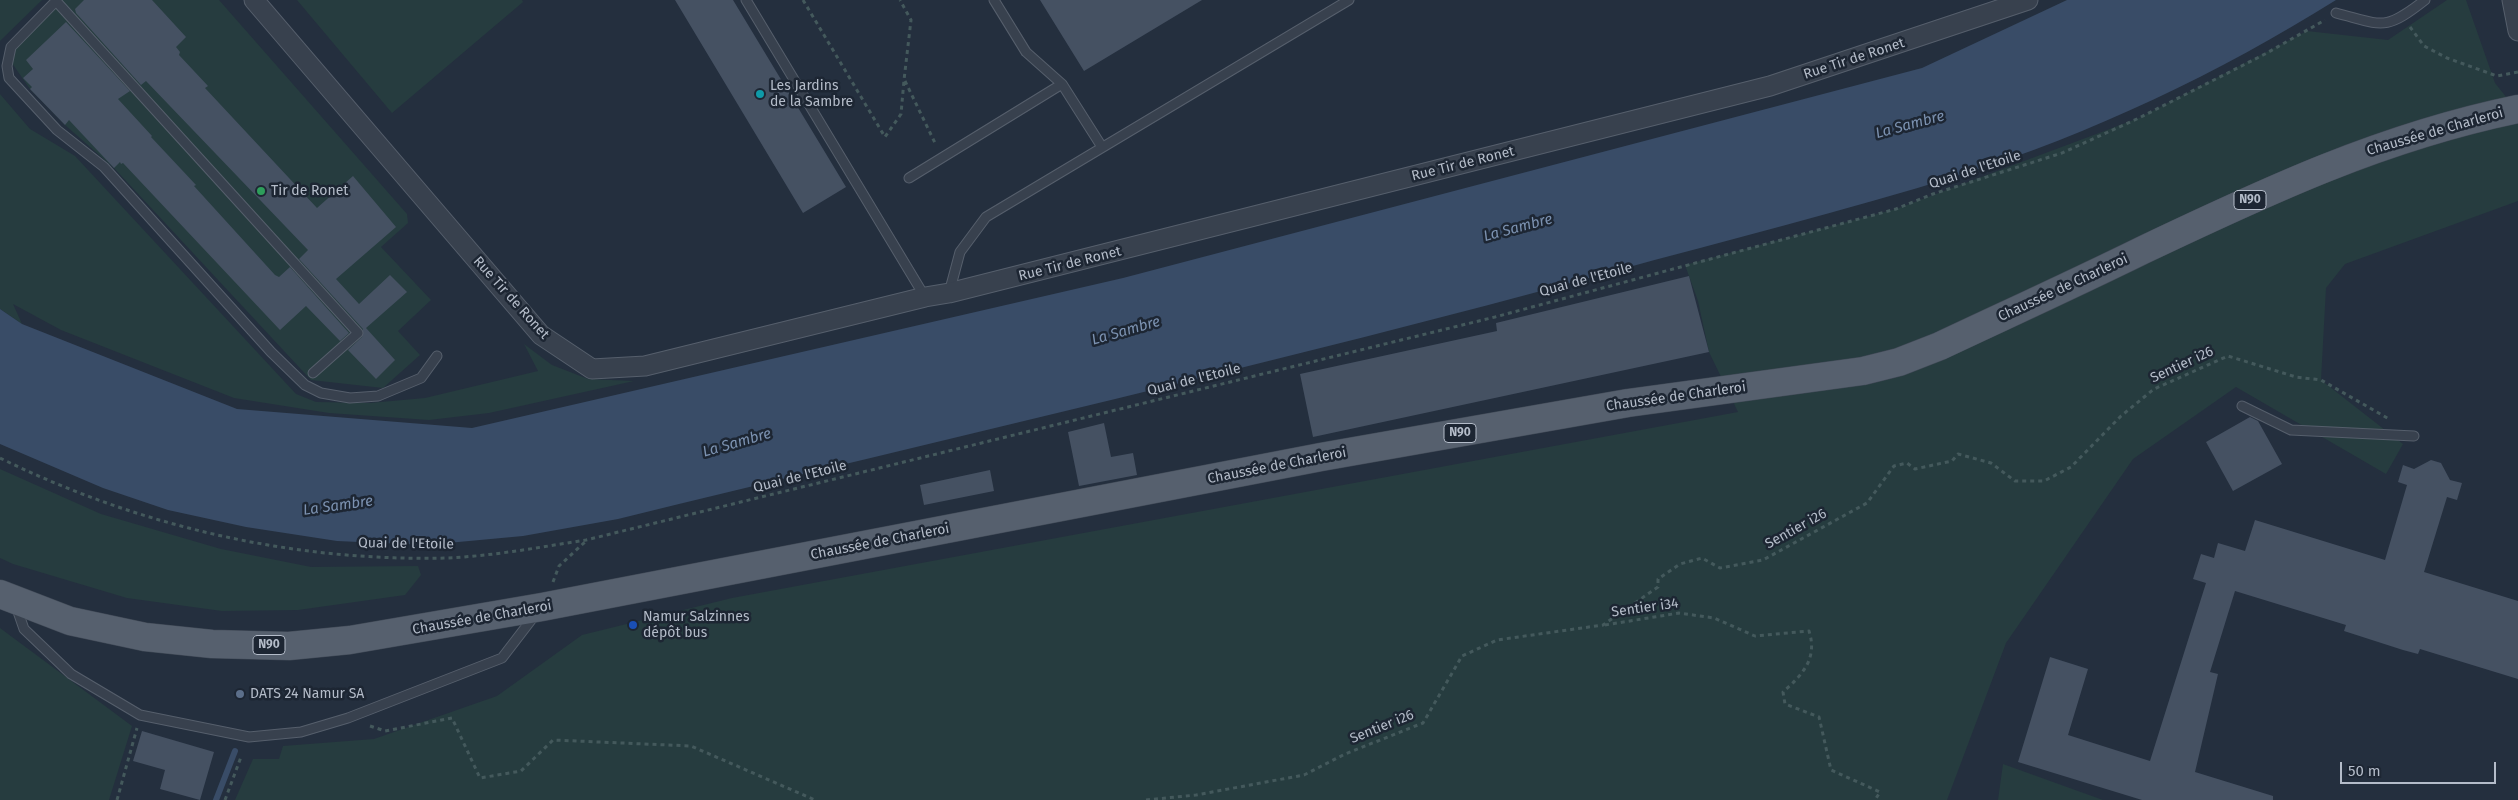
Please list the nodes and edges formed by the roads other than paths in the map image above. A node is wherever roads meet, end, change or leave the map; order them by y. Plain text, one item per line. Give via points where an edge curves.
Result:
1 (254, 0) edge
2 (746, 0) edge
3 (994, 0) edge
4 (1349, 0) edge
5 (2028, 0) edge
6 (2425, 0) edge
7 (2512, 0) edge
8 (2336, 13) road end
9 (2518, 31) edge
10 (1062, 84) junction
11 (2518, 109) edge
12 (1102, 147) junction
13 (909, 178) dead end
14 (949, 294) junction
15 (925, 297) junction
16 (437, 356) dead end
17 (313, 373) dead end
18 (2242, 406) dead end
19 (2414, 436) road end
20 (7, 597) edge
21 (542, 607) junction

1 - 15 street, Rue Tir de Ronet via 541,335 592,369 645,366
2 - 15 lane
3 - 10 lane via 1026,52
4 - 12 lane
5 - 14 street, Rue Tir de Ronet via 1770,86
6 - 8 lane via 2402,17 2384,25
7 - 9 street
10 - 12 lane
10 - 13 lane
11 - 21 main road, Chaussée de Charleroi / N90 via 2428,131 2340,160 1940,346 1899,362 1862,371 1628,403 1330,456
12 - 14 lane via 986,216 960,252
14 - 15 street, Rue Tir de Ronet
16 - 17 lane via 421,378 378,396 350,398 321,393 305,385 270,352 104,167 57,130 9,78 7,66 11,47 56,1 358,333
18 - 19 lane via 2292,430
20 - 21 main road, Chaussée de Charleroi / N90 via 70,621 145,638 289,646 350,640
20 - 21 lane via 24,629 71,674 140,715 249,737 301,732 348,718 502,658

